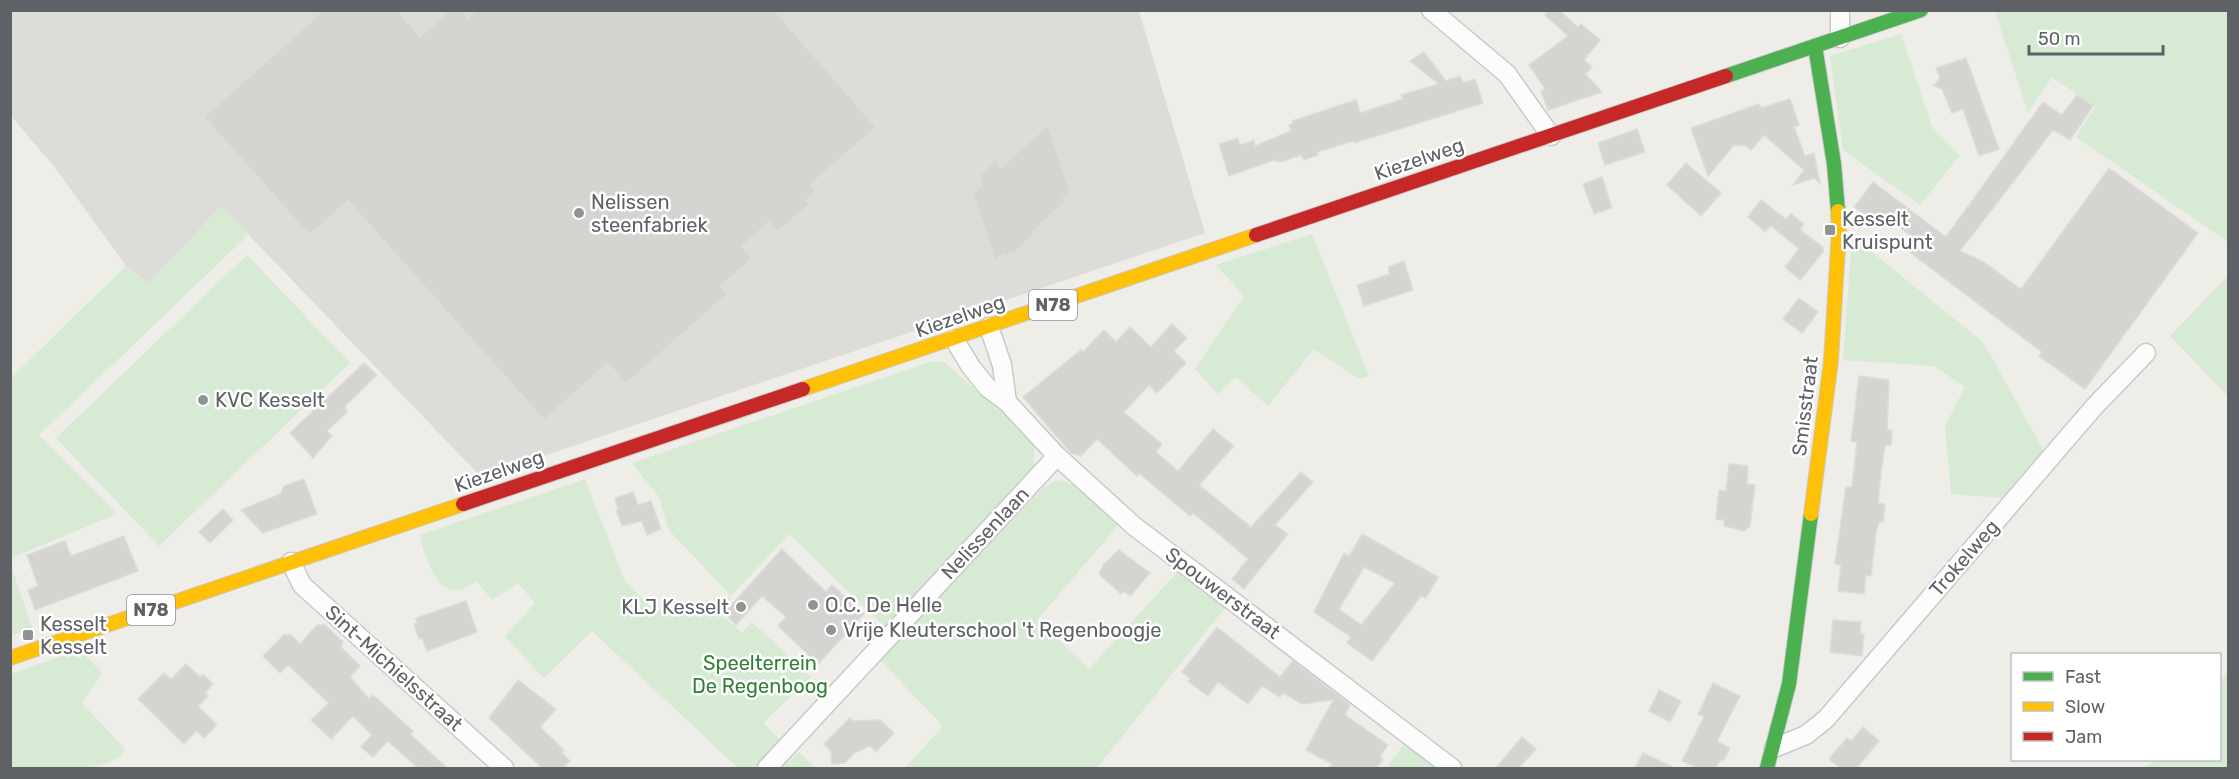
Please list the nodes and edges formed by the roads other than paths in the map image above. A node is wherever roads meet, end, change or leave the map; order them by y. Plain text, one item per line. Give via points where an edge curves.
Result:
1 (1431, 10) edge
2 (1840, 10) edge
3 (1921, 10) edge
4 (1840, 38) junction
5 (1815, 46) junction
6 (1551, 136) junction
7 (989, 327) junction
8 (954, 339) junction
9 (2146, 353) dead end
10 (1007, 402) junction
11 (1057, 456) junction
12 (291, 562) junction
13 (10, 658) edge
14 (1774, 748) junction
15 (504, 768) edge
16 (767, 768) edge
17 (1452, 768) edge
18 (1767, 768) edge

1 - 6 street via 1508,74
2 - 4 street
3 - 4 main road, Kiezelweg / N78
4 - 5 main road, Kiezelweg / N78
5 - 6 main road, Kiezelweg / N78
5 - 14 main road, Smisstraat via 1834,164 1839,231 1831,361 1789,684
6 - 7 main road, Kiezelweg / N78
7 - 8 main road, Kiezelweg / N78
7 - 10 street via 1002,365
8 - 10 street, Spouwerstraat via 971,368
8 - 12 main road, Kiezelweg / N78
9 - 14 street, Trokelweg via 2094,407 1826,719 1806,735
10 - 11 street, Spouwerstraat
11 - 16 street, Nelissenlaan
11 - 17 street, Spouwerstraat via 1134,526
12 - 13 main road, Kiezelweg / N78
12 - 15 street, Sint-Michielsstraat via 302,585
14 - 18 main road, Smisstraat

